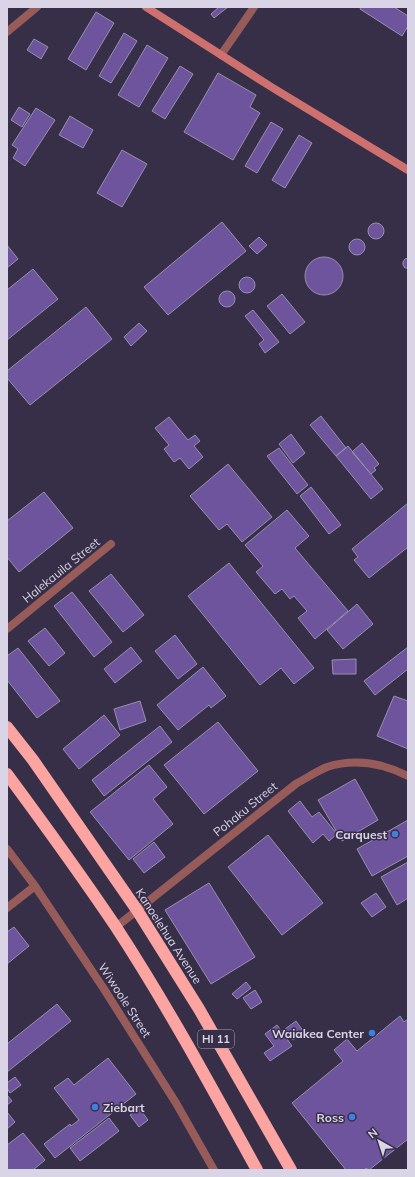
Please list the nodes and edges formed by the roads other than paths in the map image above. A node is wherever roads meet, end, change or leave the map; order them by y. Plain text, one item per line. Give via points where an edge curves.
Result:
1 (37, 7) edge
2 (146, 7) edge
3 (254, 7) edge
4 (7, 32) edge
5 (221, 55) junction
6 (408, 170) edge
7 (111, 544) dead end
8 (7, 629) edge
9 (7, 727) edge
10 (7, 774) edge
11 (408, 776) edge
12 (7, 849) edge
13 (35, 886) junction
14 (7, 908) edge
15 (137, 910) junction
16 (116, 927) junction
17 (214, 1170) edge
18 (257, 1170) edge
19 (291, 1170) edge

1 - 4 street
2 - 5 street
3 - 5 street
5 - 6 street
7 - 8 street, Halekauila Street
9 - 15 highway, Kanoelehua Avenue / HI 11 via 33,760
10 - 16 highway, HI 11
11 - 15 street, Pohaku Street via 374,763 351,762 327,767 297,783
12 - 13 street, Wiwoole Street
13 - 14 street
13 - 17 street, Wiwoole Street via 172,1096
15 - 16 street, Pohaku Street
15 - 19 highway, Kanoelehua Avenue / HI 11 via 199,1009
16 - 18 highway, HI 11 via 177,1026

